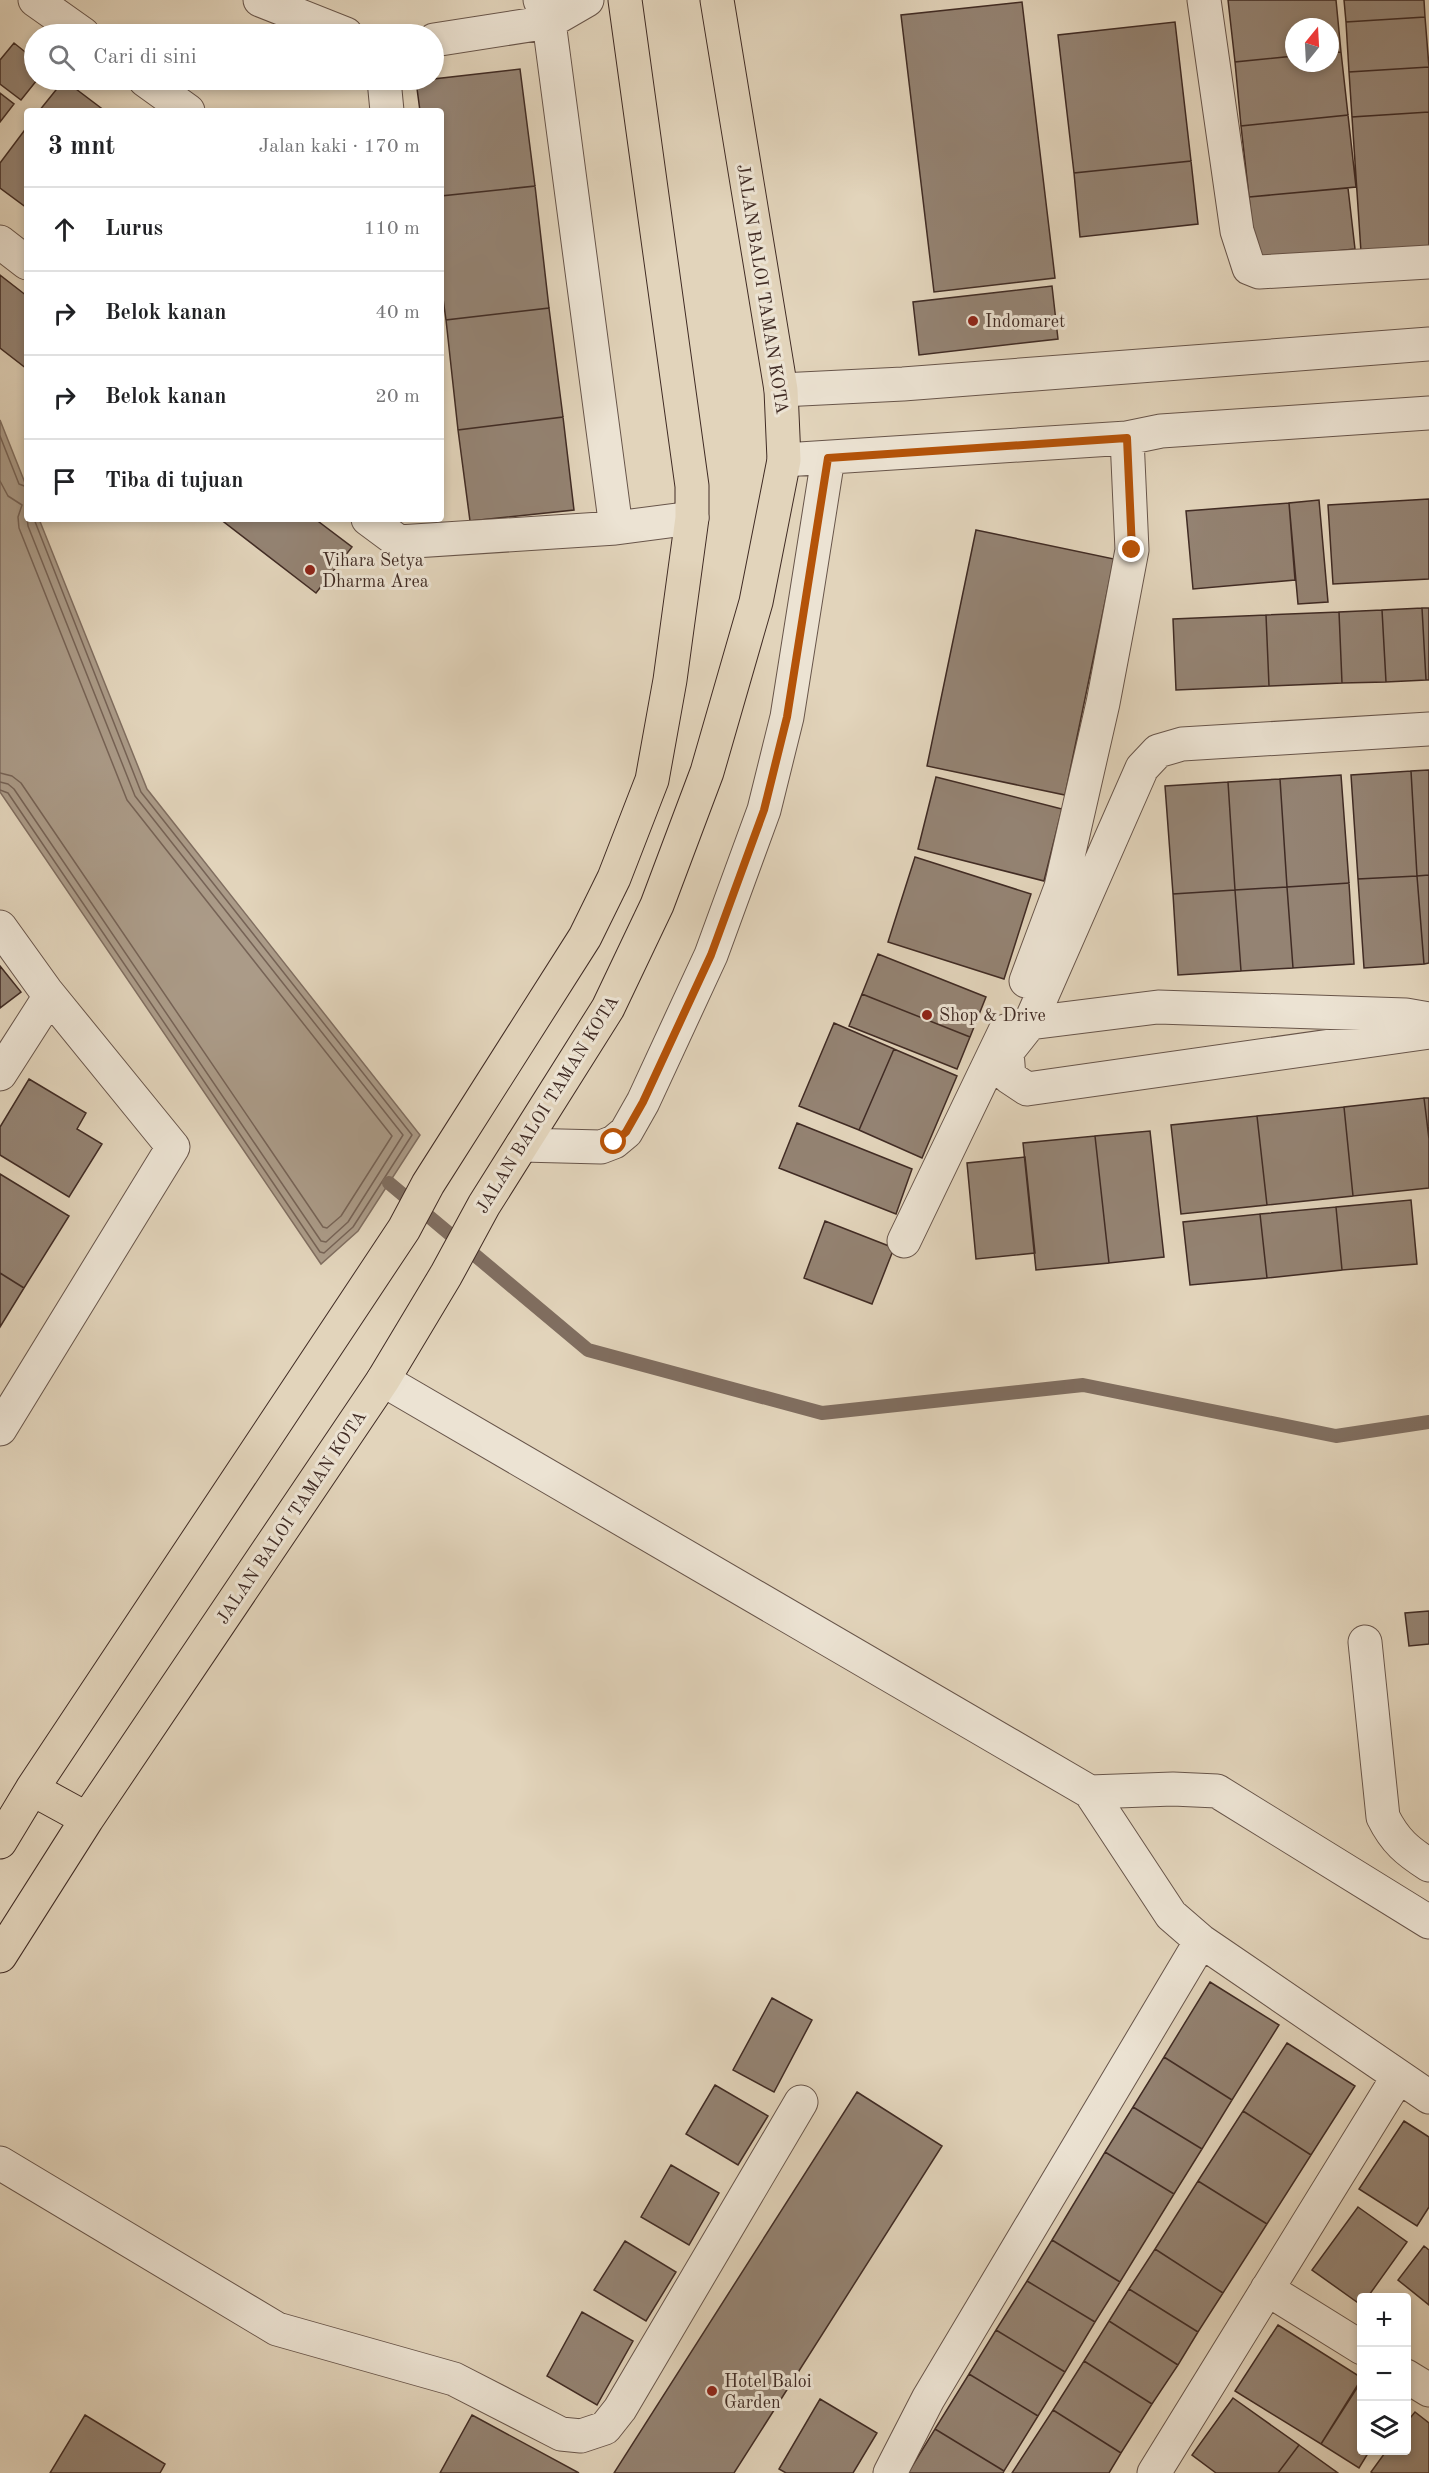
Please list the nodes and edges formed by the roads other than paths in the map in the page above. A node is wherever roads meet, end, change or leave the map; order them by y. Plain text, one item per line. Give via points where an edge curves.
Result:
1 (35, 0) edge
2 (260, 0) edge
3 (587, 0) edge
4 (625, 0) edge
5 (717, 0) edge
6 (1204, 0) edge
7 (544, 11) edge
8 (69, 24) edge
9 (321, 24) edge
10 (444, 37) edge
11 (159, 90) edge
12 (385, 90) edge
13 (185, 108) edge
14 (387, 108) edge
15 (0, 242) edge
16 (24, 260) edge
17 (1429, 262) edge
18 (1429, 344) edge
19 (781, 390) junction
20 (1429, 413) edge
21 (1127, 438) junction
22 (828, 458) junction
23 (784, 460) junction
24 (692, 518) junction
25 (376, 522) edge
26 (616, 528) junction
27 (399, 531) edge
28 (1429, 729) edge
29 (0, 927) edge
30 (48, 994) junction
31 (1429, 1019) edge
32 (1030, 1023) junction
33 (1429, 1032) edge
34 (0, 1074) edge
35 (522, 1145) junction
36 (904, 1241) dead end
37 (383, 1380) junction
38 (0, 1429) edge
39 (1365, 1642) dead end
40 (32, 1789) junction
41 (1090, 1792) junction
42 (87, 1819) junction
43 (0, 1842) edge
44 (1429, 1865) edge
45 (1429, 1922) edge
46 (1201, 1941) junction
47 (0, 1956) edge
48 (1398, 2077) junction
49 (1429, 2097) edge
50 (801, 2102) dead end
51 (0, 2163) edge
52 (1267, 2289) junction
53 (1360, 2347) edge
54 (1411, 2379) edge
55 (1429, 2390) edge
56 (890, 2473) edge
57 (1154, 2473) edge

1 - 8 street
2 - 9 street
3 - 7 street
4 - 24 highway via 692,486
5 - 19 highway, JALAN BALOI TAMAN KOTA
6 - 17 street via 1237,231 1249,268 1259,272
7 - 10 street
7 - 26 street
11 - 13 street
12 - 14 street
15 - 16 street
18 - 19 street
19 - 23 highway, JALAN BALOI TAMAN KOTA
20 - 21 street via 1161,431
21 - 22 street
21 - 36 street via 1132,550 1104,703 1061,887 1006,1029
22 - 23 street
22 - 35 street via 787,717 764,810 711,955 626,1132 601,1148
23 - 35 highway, JALAN BALOI TAMAN KOTA via 756,602 707,772 657,905 608,1008
24 - 26 street
24 - 40 highway via 652,780 614,878 585,937 404,1229
25 - 27 street
26 - 27 street
28 - 32 street via 1182,744 1158,751 1142,768
29 - 30 street
30 - 34 street
30 - 38 street via 173,1147
31 - 32 street via 1386,1014 1158,1007
32 - 33 street via 1007,1052 1009,1077 1027,1089
35 - 37 highway, JALAN BALOI TAMAN KOTA
37 - 41 street
37 - 42 highway, JALAN BALOI TAMAN KOTA
39 - 44 street via 1383,1817 1405,1850
40 - 42 highway
40 - 43 highway
41 - 45 street via 1216,1791
41 - 46 street via 1171,1914
42 - 47 highway, JALAN BALOI TAMAN KOTA
46 - 48 street
46 - 56 street via 928,2399
48 - 49 street
48 - 52 street
50 - 51 street via 620,2409 605,2428 581,2436 561,2434 454,2379 277,2329
52 - 53 street
52 - 57 street
54 - 55 street

